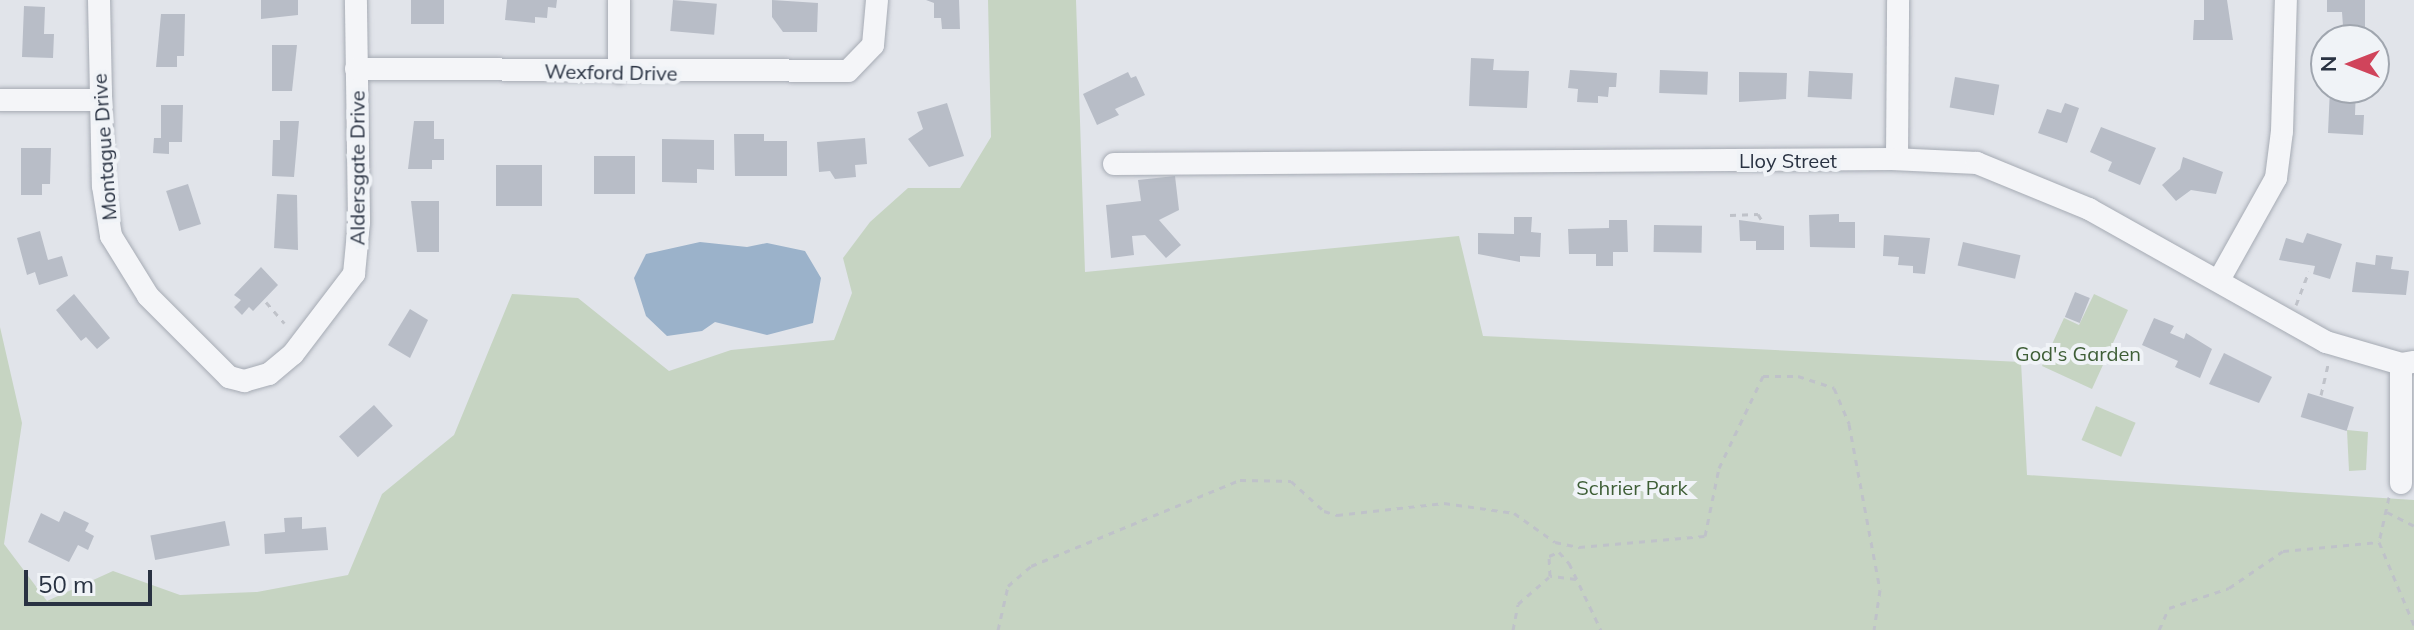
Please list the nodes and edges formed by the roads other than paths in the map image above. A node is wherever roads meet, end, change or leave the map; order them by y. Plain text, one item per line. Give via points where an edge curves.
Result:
1 (99, 0) edge
2 (356, 0) edge
3 (619, 0) edge
4 (877, 0) edge
5 (1898, 0) edge
6 (2286, 0) edge
7 (356, 69) junction
8 (619, 72) junction
9 (0, 100) edge
10 (99, 100) junction
11 (1897, 159) junction
12 (1114, 164) dead end
13 (2219, 280) junction
14 (2408, 363) edge
15 (244, 381) joint
16 (2401, 483) road end

1 - 10 street, Montague Drive
2 - 7 street, Aldersgate Drive
3 - 8 street
4 - 8 street, Wexford Drive via 873,45 848,71
5 - 11 street
6 - 13 street via 2276,178
7 - 8 street, Wexford Drive
7 - 15 street, Aldersgate Drive via 359,236 354,274 293,354 269,374
9 - 10 street
10 - 15 street, Montague Drive via 105,215 117,248 148,296 229,377
11 - 12 street, Lloy Street
11 - 13 street, Lloy Street via 1977,163 2030,182
13 - 14 street, Lloy Street via 2333,344
14 - 16 street

